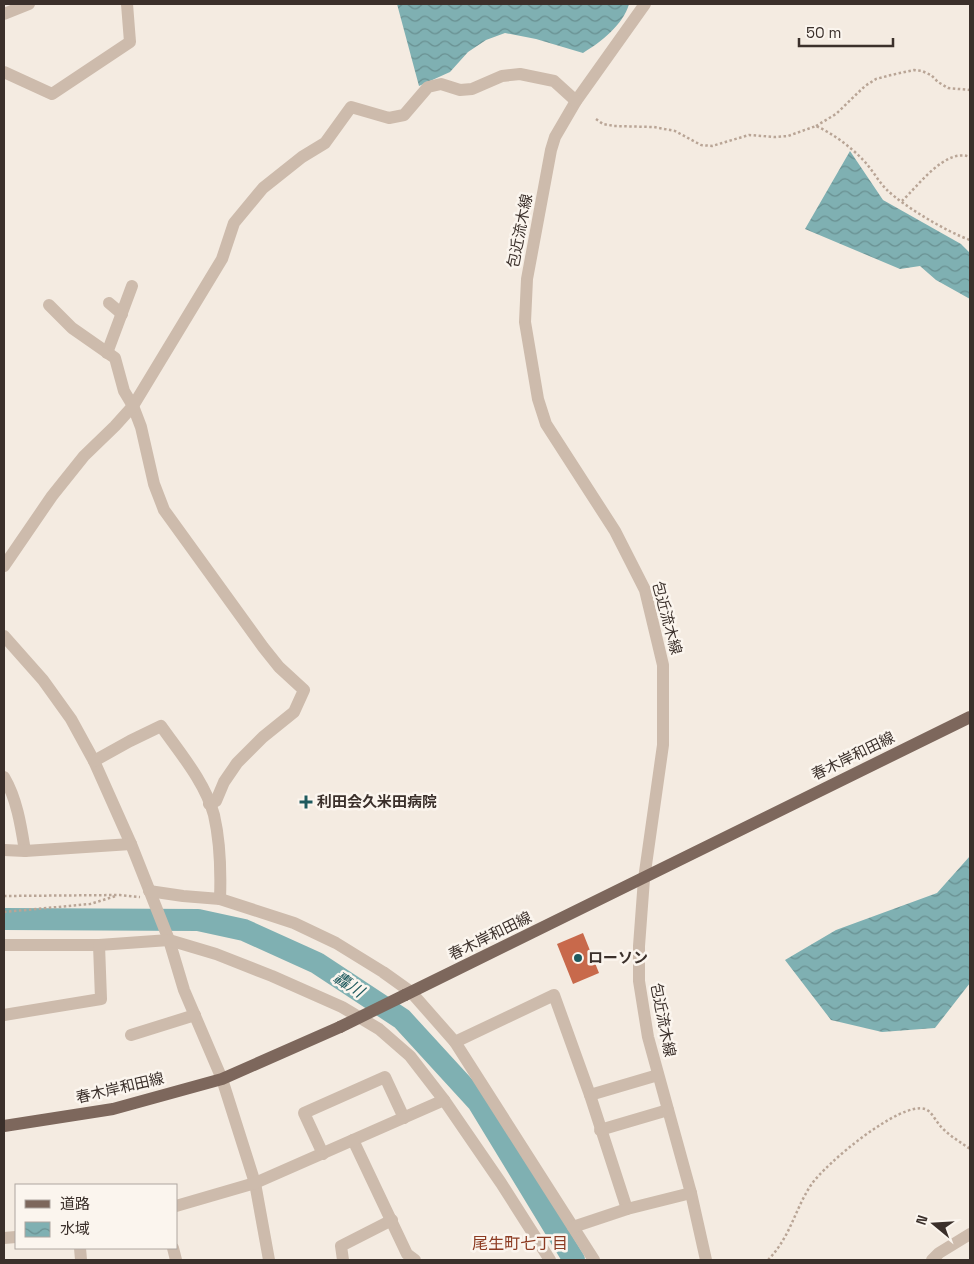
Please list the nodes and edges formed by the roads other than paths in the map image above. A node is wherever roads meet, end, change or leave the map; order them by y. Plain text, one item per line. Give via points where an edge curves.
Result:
1 (29, 4) edge
2 (127, 4) edge
3 (645, 4) edge
4 (4, 14) edge
5 (4, 72) edge
6 (576, 102) junction
7 (132, 286) dead end
8 (109, 303) dead end
9 (49, 305) dead end
10 (122, 314) junction
11 (108, 353) junction
12 (133, 406) junction
13 (4, 566) edge
14 (4, 636) edge
15 (970, 717) edge
16 (94, 760) junction
17 (4, 777) edge
18 (210, 804) junction
19 (131, 844) junction
20 (4, 850) edge
21 (26, 851) junction
22 (644, 879) junction
23 (151, 895) junction
24 (220, 899) junction
25 (168, 937) junction
26 (4, 945) edge
27 (99, 945) junction
28 (408, 994) junction
29 (4, 1015) edge
30 (195, 1015) junction
31 (131, 1035) dead end
32 (455, 1042) junction
33 (658, 1075) junction
34 (222, 1079) junction
35 (590, 1095) junction
36 (444, 1100) junction
37 (668, 1110) junction
38 (404, 1118) junction
39 (4, 1126) edge
40 (600, 1130) junction
41 (353, 1140) junction
42 (322, 1154) junction
43 (255, 1183) junction
44 (692, 1193) junction
45 (178, 1205) edge
46 (627, 1209) junction
47 (392, 1220) junction
48 (572, 1227) junction
49 (970, 1234) edge
50 (409, 1258) edge
51 (269, 1260) edge
52 (343, 1260) edge
53 (550, 1260) edge
54 (594, 1260) edge
55 (706, 1260) edge
56 (932, 1260) edge

1 - 4 street
2 - 5 street via 130,42 52,94
3 - 6 street, 包近流木線
6 - 12 street via 554,81 520,74 502,76 472,89 460,90 441,84 428,87 404,114 388,118 352,107 325,144 302,157 263,188 234,223 222,258
6 - 22 street, 包近流木線 via 551,150 527,279 525,322 538,399 546,424 615,531 645,590 663,665 663,746
7 - 10 street
8 - 10 street
9 - 11 street via 72,328
10 - 11 street
11 - 12 street via 115,358 124,391
12 - 13 street via 84,456
12 - 18 street via 164,510 279,668 304,690 294,712 237,763 216,801
14 - 16 street via 43,680 71,719
15 - 22 main road, 春木岸和田線
16 - 18 street via 160,726 184,758
16 - 19 street
17 - 21 street via 20,820
18 - 24 street via 221,870
19 - 21 street
19 - 23 street
20 - 21 street
22 - 28 main road, 春木岸和田線
22 - 33 street, 包近流木線 via 639,981
23 - 24 street
23 - 25 street
24 - 28 street via 294,922 336,943 383,972
25 - 27 street
25 - 30 street
25 - 36 street via 342,1007 379,1029 410,1056
26 - 27 street
27 - 29 street via 101,999
28 - 32 street
28 - 34 main road, 春木岸和田線, bridge
30 - 31 street
30 - 34 street
32 - 35 street via 554,995
32 - 48 street
33 - 35 street
33 - 37 street, 包近流木線
34 - 39 main road, 春木岸和田線 via 113,1109
34 - 43 street
35 - 40 street
36 - 38 street
36 - 53 street
37 - 40 street
37 - 44 street, 包近流木線
38 - 41 street
38 - 42 street via 385,1077 304,1113
40 - 46 street
41 - 42 street
41 - 47 street
42 - 43 street
43 - 45 street
43 - 51 street
44 - 46 street
44 - 55 street, 包近流木線
46 - 48 street
47 - 50 street
47 - 52 street via 341,1246
48 - 54 street
49 - 56 street

